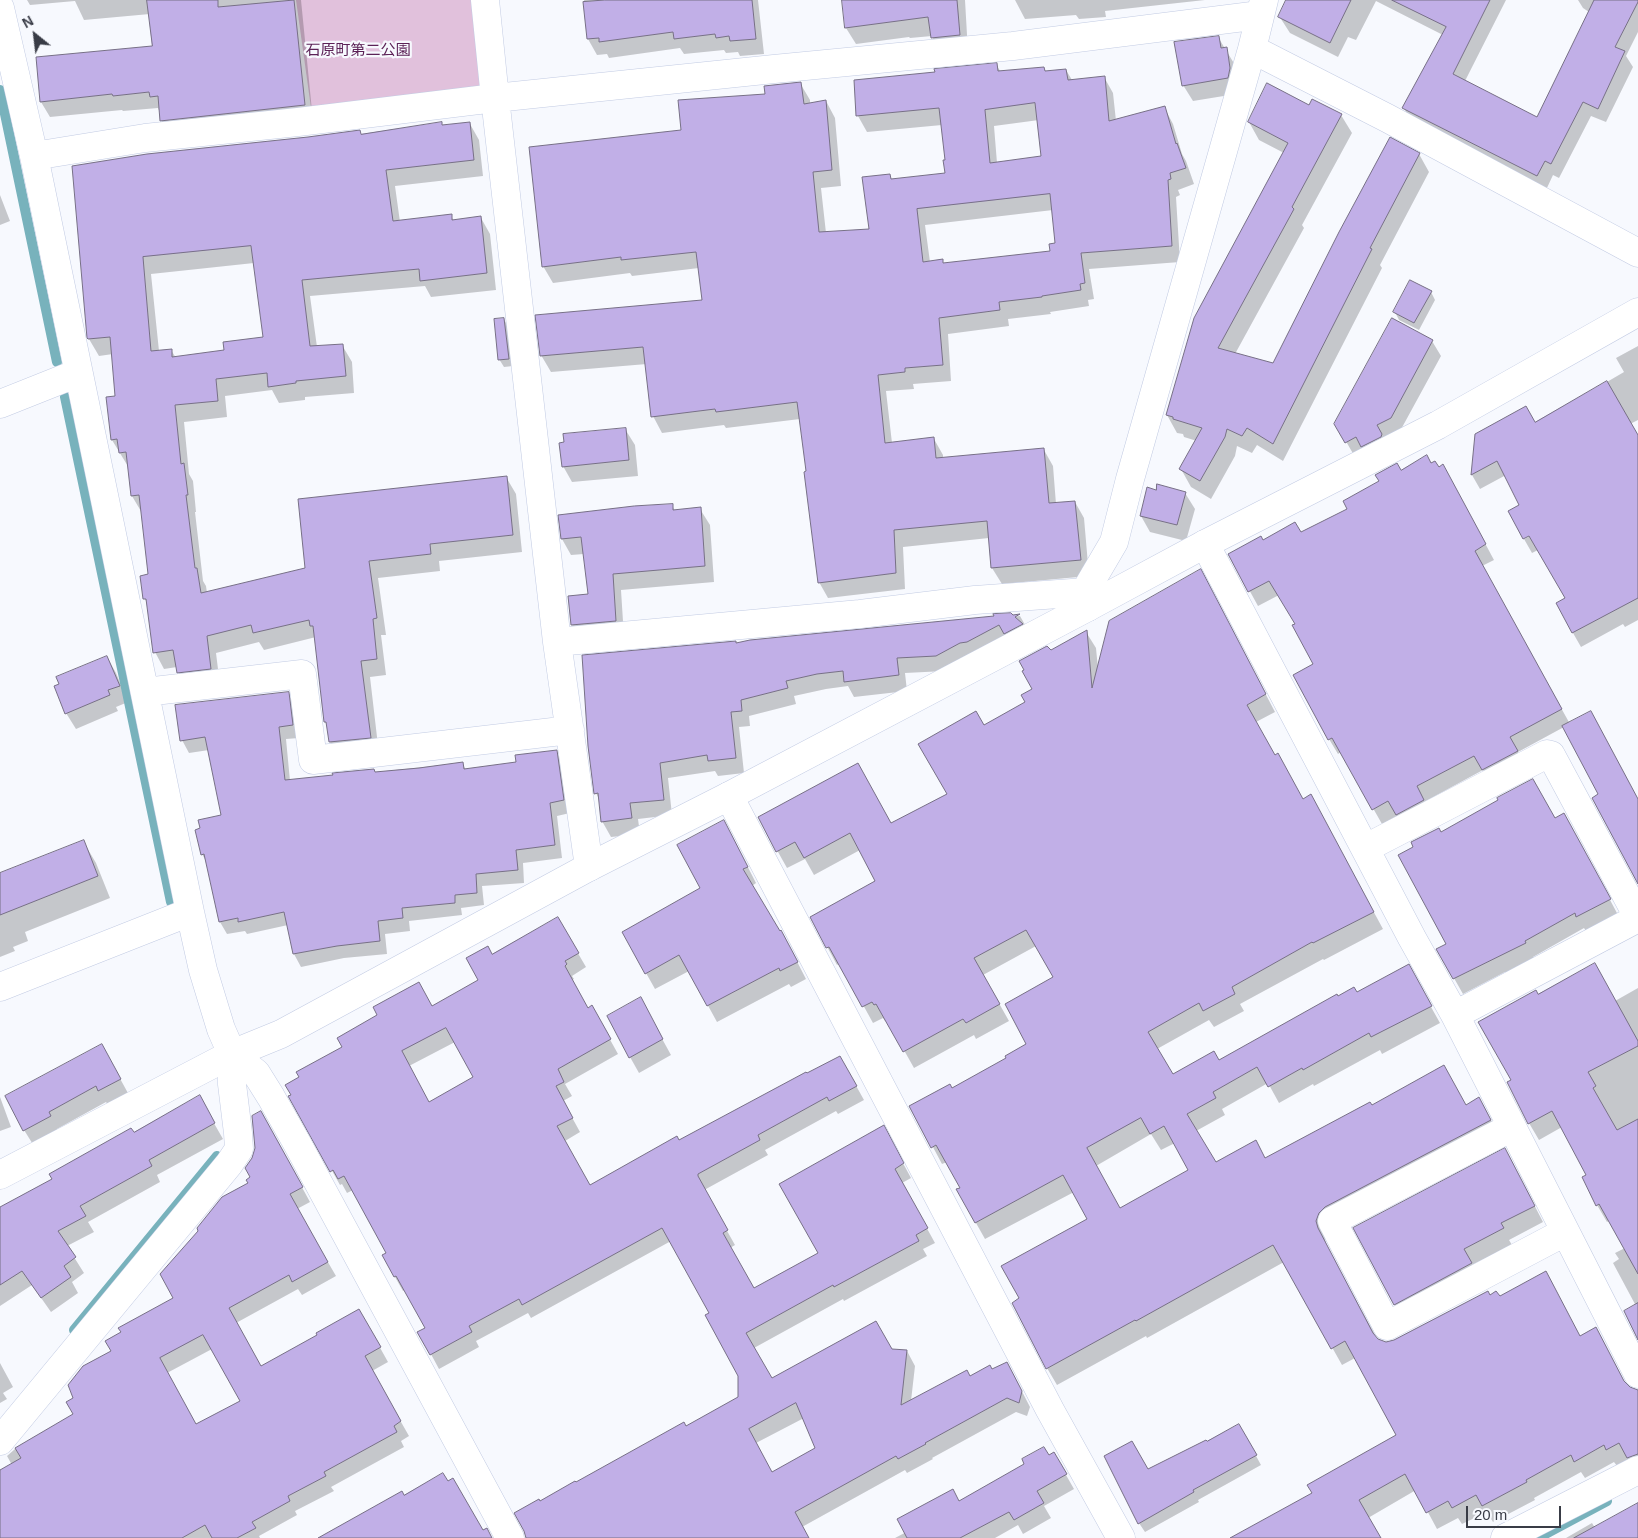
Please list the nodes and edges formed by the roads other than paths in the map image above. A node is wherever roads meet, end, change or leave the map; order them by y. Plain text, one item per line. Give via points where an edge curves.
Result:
1 (485, 0) edge
2 (0, 8) edge
3 (1262, 8) edge
4 (1252, 49) junction
5 (495, 98) junction
6 (34, 156) junction
7 (1638, 253) edge
8 (1638, 312) edge
9 (78, 373) junction
10 (0, 404) edge
11 (1205, 544) junction
12 (1087, 599) junction
13 (557, 642) junction
14 (145, 692) junction
15 (570, 730) junction
16 (729, 796) junction
17 (1366, 848) junction
18 (589, 867) junction
19 (190, 912) junction
20 (1638, 918) edge
21 (0, 987) edge
22 (1455, 1015) junction
23 (232, 1054) junction
24 (1512, 1128) junction
25 (0, 1175) edge
26 (1565, 1232) junction
27 (1638, 1374) edge
28 (0, 1441) edge
29 (1638, 1470) edge
30 (510, 1538) edge
31 (1121, 1538) edge
32 (1505, 1538) edge

1 - 5 street
2 - 6 street
3 - 4 street
3 - 5 street via 1013,46
4 - 7 street
4 - 12 street via 1114,542
5 - 6 street via 145,138
5 - 13 street
6 - 9 street
8 - 11 street via 1438,425
9 - 10 street
9 - 14 street
11 - 12 street
11 - 17 street
12 - 13 street via 975,600
12 - 16 street
13 - 15 street
14 - 15 street via 302,674 313,760
14 - 19 street
15 - 18 street
16 - 18 street
16 - 31 street via 1050,1410
17 - 20 street via 1547,754 1551,755
17 - 22 street
18 - 23 street via 281,1034
19 - 21 street
19 - 23 street via 203,970 221,1030
20 - 22 street
22 - 24 street
23 - 25 street
23 - 28 street via 239,1149
23 - 30 street via 256,1073 298,1145
24 - 26 street
24 - 26 street via 1332,1221 1387,1326
26 - 27 street
29 - 32 street

